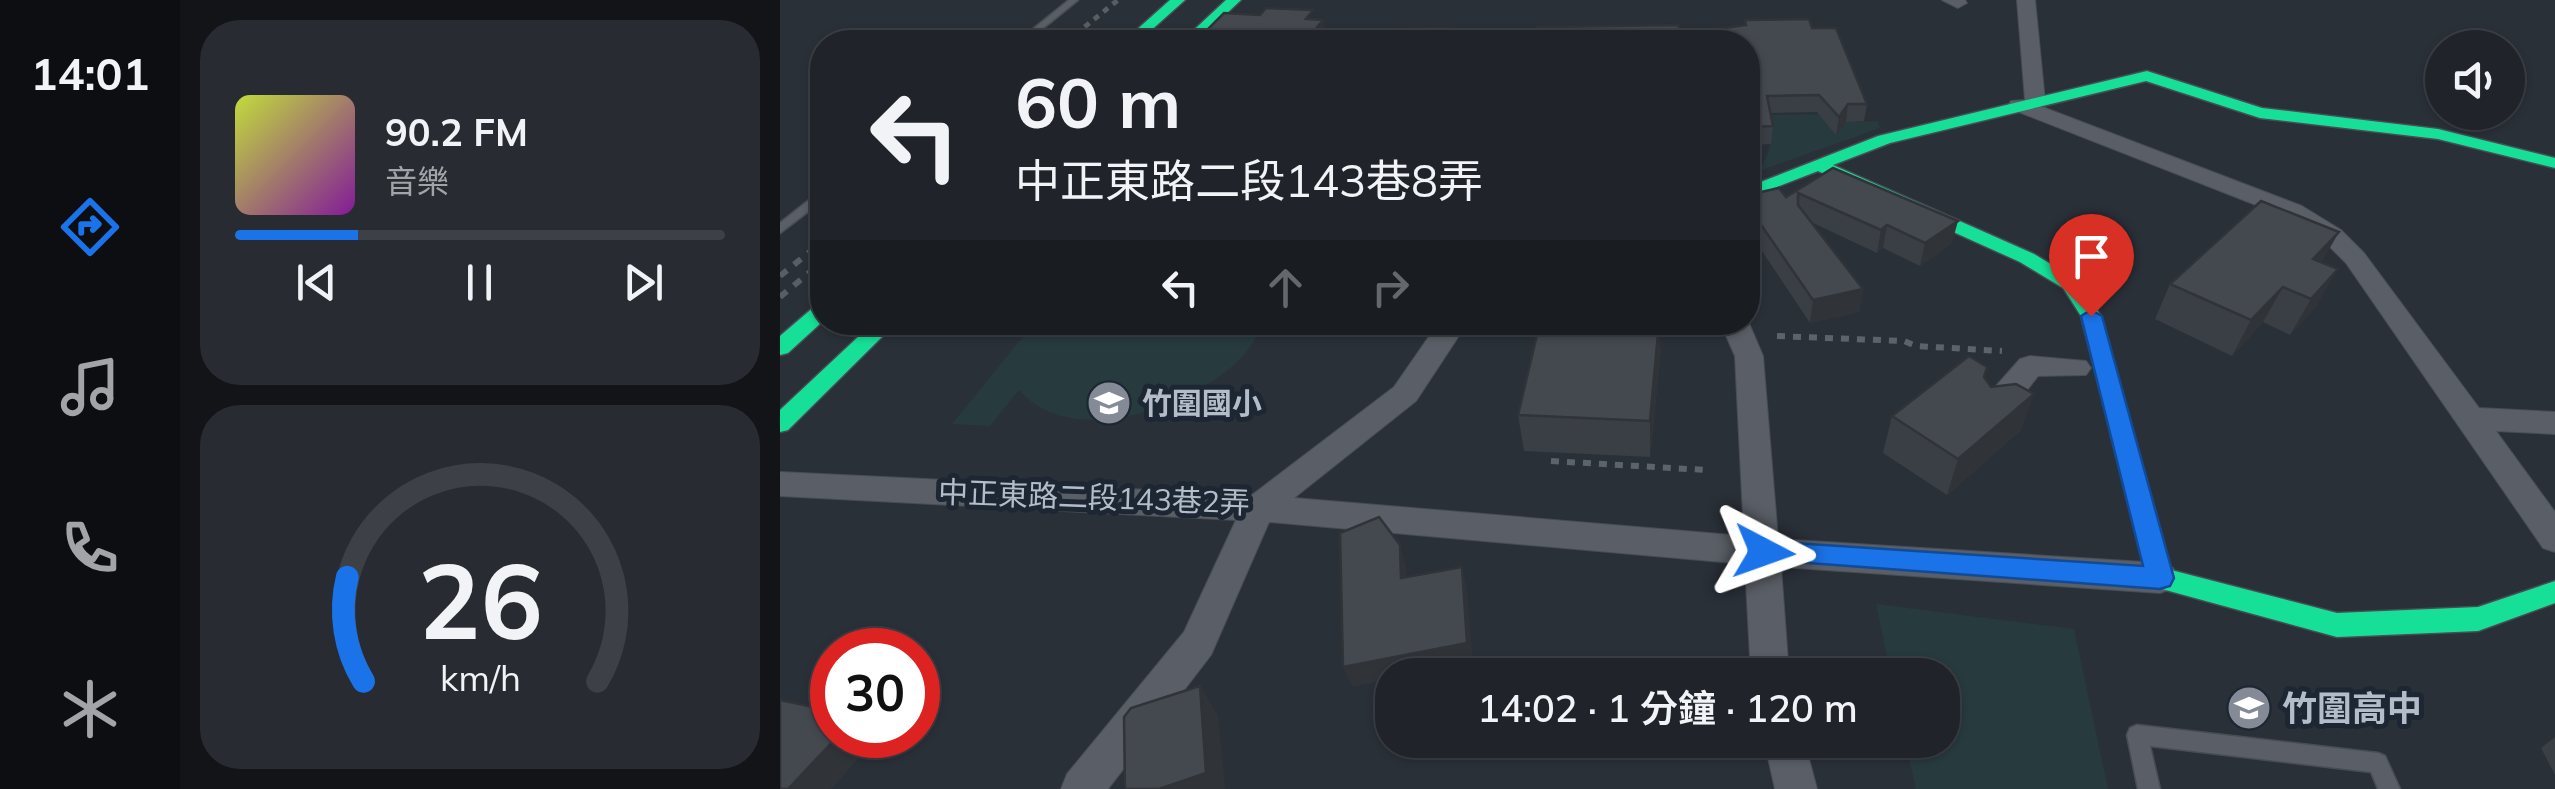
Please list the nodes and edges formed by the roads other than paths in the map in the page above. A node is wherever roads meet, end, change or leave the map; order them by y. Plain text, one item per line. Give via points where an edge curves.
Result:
1 (1074, 0) edge
2 (1178, 0) edge
3 (1234, 0) edge
4 (2026, 0) edge
5 (1036, 30) edge
6 (1144, 30) edge
7 (1201, 30) edge
8 (2026, 103) junction
9 (2555, 163) edge
10 (1818, 165) junction
11 (1760, 188) edge
12 (810, 206) edge
13 (780, 230) edge
14 (810, 322) edge
15 (873, 335) edge
16 (1448, 335) edge
17 (1739, 335) edge
18 (780, 348) edge
19 (2076, 368) dead end
20 (1991, 412) edge
21 (2471, 419) junction
22 (780, 424) edge
23 (2555, 424) edge
24 (780, 484) edge
25 (1258, 508) junction
26 (2555, 538) edge
27 (1764, 552) junction
28 (2160, 578) junction
29 (2555, 592) edge
30 (1769, 658) edge
31 (1788, 758) edge
32 (1082, 789) edge
33 (1796, 789) edge
34 (2149, 789) edge
35 (2389, 789) edge

1 - 5 lane
2 - 6 street
3 - 7 street
4 - 8 street
8 - 9 street via 2147,76 2260,113 2438,134
8 - 10 street via 1884,138
8 - 21 street via 2293,211 2332,235
10 - 11 street
10 - 28 street via 2027,258 2070,284 2091,316
12 - 13 lane
14 - 18 street
15 - 22 street
16 - 25 street, 中正東路二段143巷2弄 via 1406,394
17 - 27 street via 1748,356
19 - 20 street via 2030,366
21 - 23 street
21 - 26 street
24 - 25 street, 中正東路二段143巷2弄
25 - 27 street
25 - 32 street via 1198,643
27 - 28 street
27 - 30 street
28 - 29 street via 2338,624 2478,619
31 - 33 street
34 - 35 lane via 2138,735 2378,763

